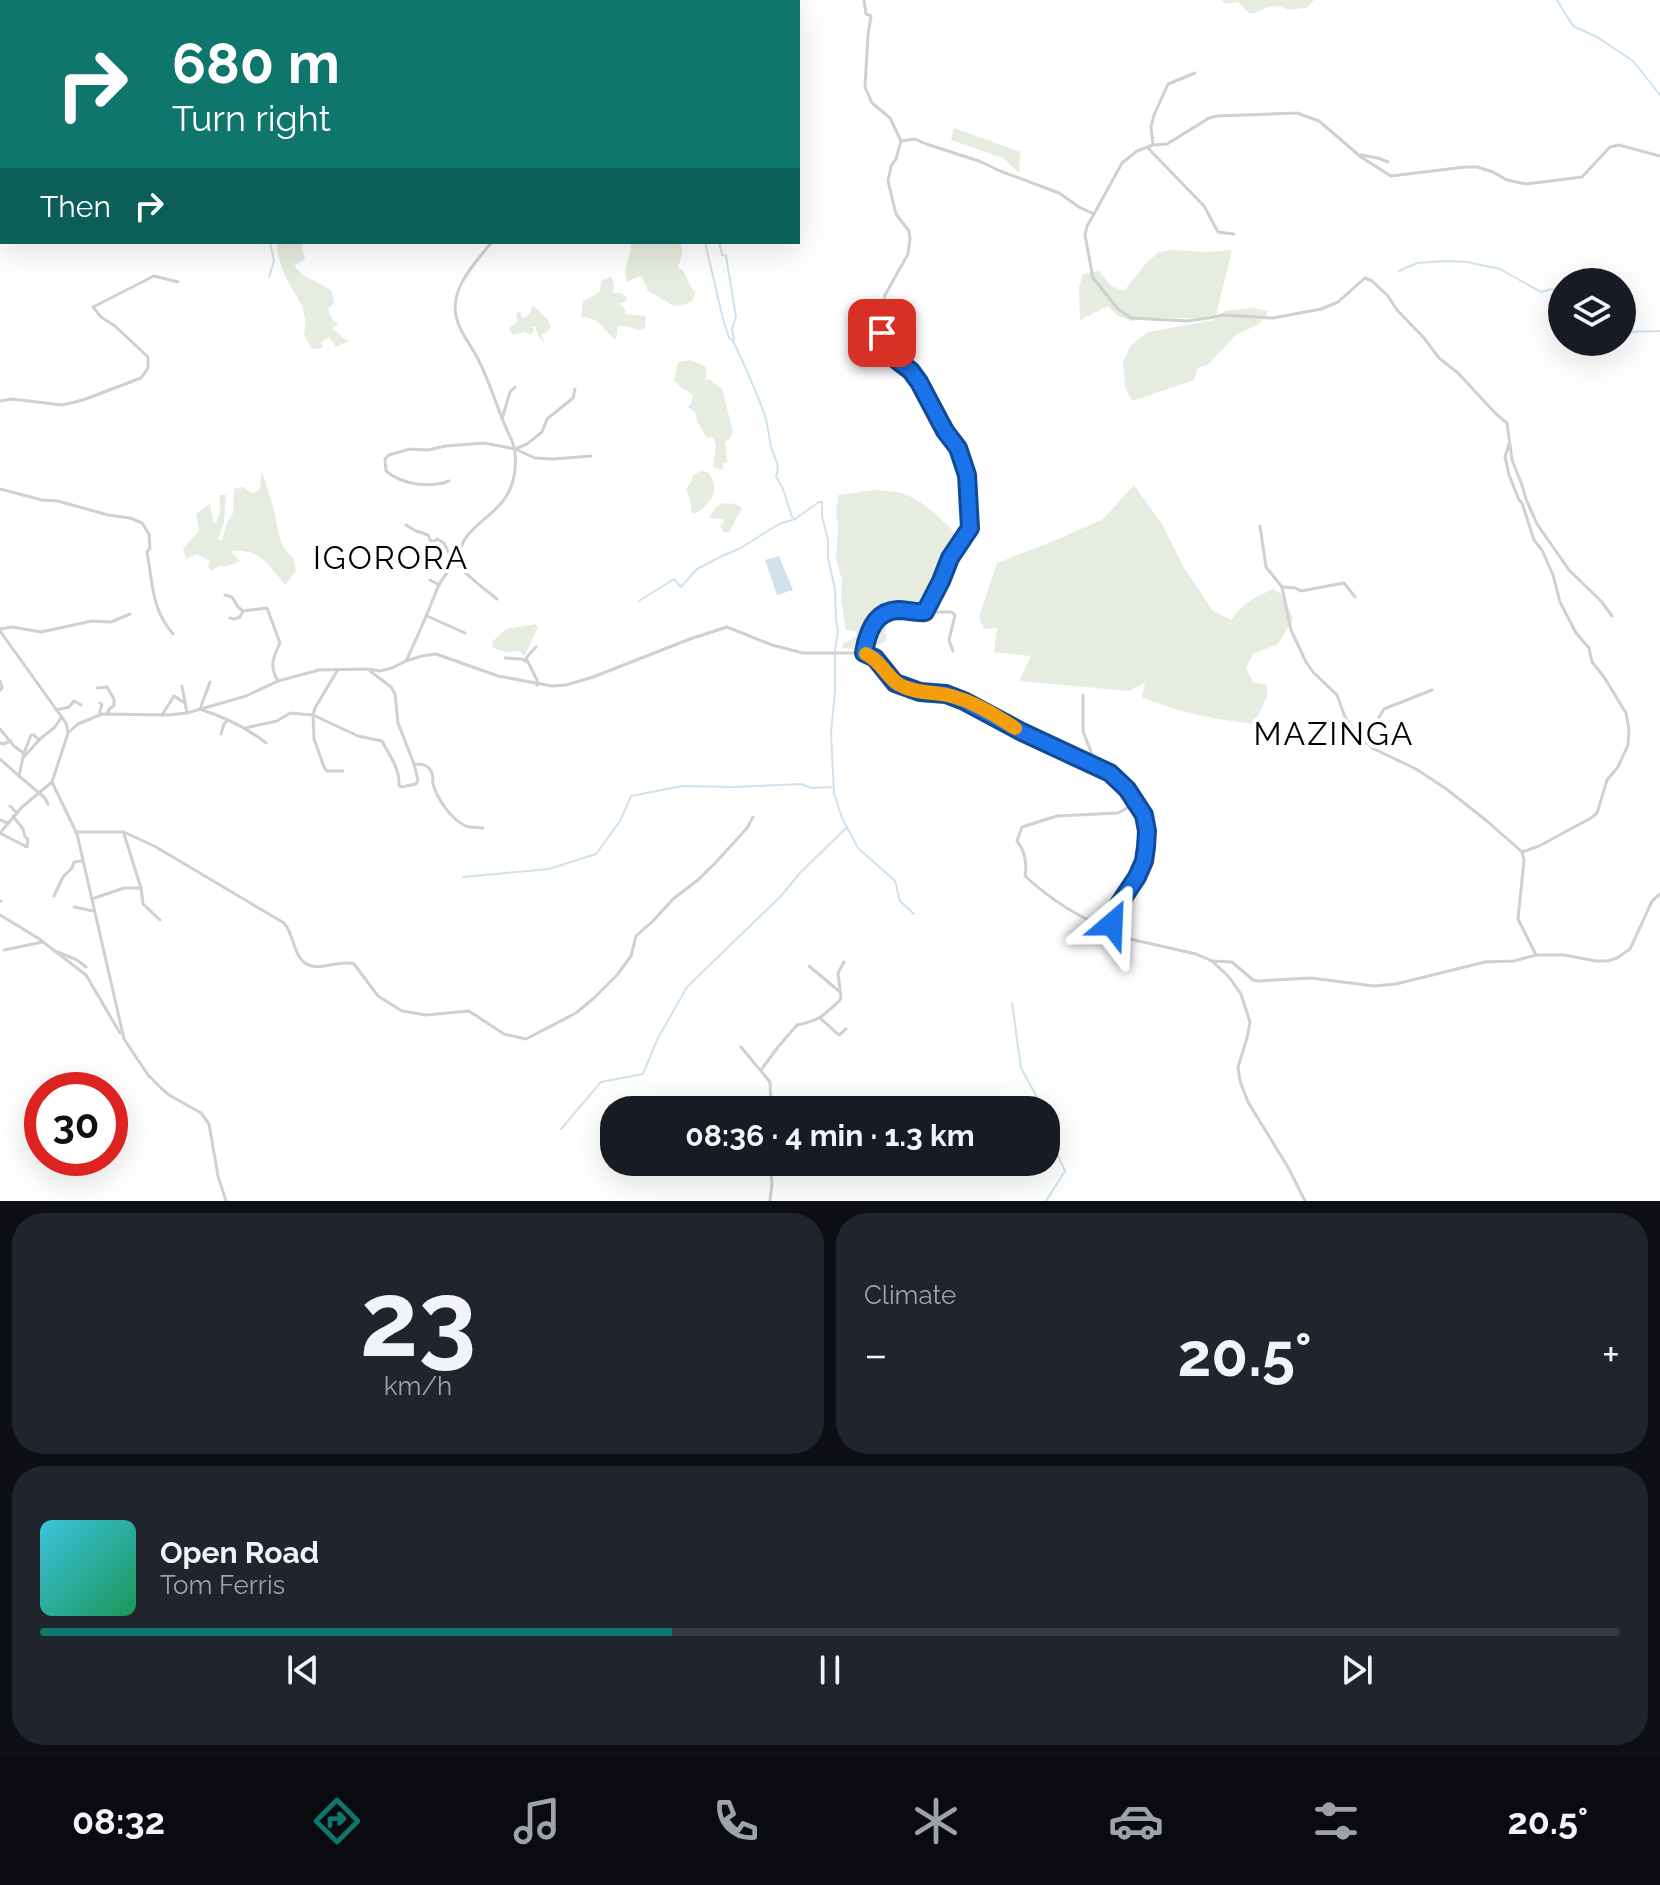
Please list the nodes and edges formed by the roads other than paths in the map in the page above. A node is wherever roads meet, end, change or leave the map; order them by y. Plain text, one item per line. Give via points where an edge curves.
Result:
1 (864, 0) edge
2 (1195, 73) dead end
3 (901, 141) junction
4 (1153, 145) junction
5 (1147, 147) junction
6 (1358, 154) junction
7 (1660, 156) edge
8 (1388, 162) dead end
9 (1094, 214) junction
10 (1234, 234) dead end
11 (490, 244) edge
12 (178, 282) dead end
13 (515, 387) dead end
14 (575, 389) dead end
15 (0, 401) edge
16 (502, 419) junction
17 (1510, 441) junction
18 (515, 449) junction
19 (591, 456) dead end
20 (449, 481) dead end
21 (0, 489) edge
22 (406, 525) dead end
23 (1260, 526) dead end
24 (456, 560) junction
25 (430, 580) dead end
26 (439, 585) junction
27 (1282, 587) junction
28 (225, 595) dead end
29 (1355, 597) dead end
30 (497, 599) dead end
31 (243, 611) junction
32 (925, 612) junction
33 (130, 614) dead end
34 (427, 616) junction
35 (1612, 616) dead end
36 (230, 618) dead end
37 (0, 630) edge
38 (465, 633) dead end
39 (173, 634) dead end
40 (536, 647) dead end
41 (953, 651) dead end
42 (864, 653) junction
43 (505, 658) dead end
44 (406, 661) junction
45 (527, 662) junction
46 (338, 669) junction
47 (367, 669) junction
48 (0, 681) edge
49 (278, 681) junction
50 (210, 682) dead end
51 (537, 685) junction
52 (182, 686) dead end
53 (97, 688) dead end
54 (1432, 690) dead end
55 (0, 691) edge
56 (1083, 695) dead end
57 (100, 703) dead end
58 (185, 703) junction
59 (81, 705) dead end
60 (200, 709) junction
61 (56, 710) junction
62 (187, 713) junction
63 (107, 714) junction
64 (100, 715) junction
65 (162, 715) junction
66 (313, 715) junction
67 (62, 717) junction
68 (228, 720) junction
69 (66, 723) junction
70 (76, 726) junction
71 (245, 728) junction
72 (0, 729) edge
73 (68, 733) junction
74 (221, 734) dead end
75 (39, 740) junction
76 (11, 741) junction
77 (0, 743) edge
78 (266, 743) dead end
79 (1369, 744) junction
80 (23, 755) junction
81 (0, 759) edge
82 (414, 764) junction
83 (1097, 766) junction
84 (343, 771) dead end
85 (19, 776) junction
86 (52, 782) junction
87 (39, 793) junction
88 (1136, 803) junction
89 (48, 804) dead end
90 (10, 806) dead end
91 (15, 814) junction
92 (753, 817) dead end
93 (0, 820) edge
94 (8, 823) junction
95 (483, 828) dead end
96 (76, 832) junction
97 (124, 832) junction
98 (0, 833) edge
99 (1522, 852) junction
100 (83, 860) junction
101 (141, 888) junction
102 (1660, 894) edge
103 (54, 896) dead end
104 (92, 899) junction
105 (74, 907) dead end
106 (95, 911) junction
107 (0, 915) edge
108 (160, 920) dead end
109 (1115, 931) junction
110 (43, 942) junction
111 (4, 950) dead end
112 (54, 950) junction
113 (1536, 955) junction
114 (1212, 961) junction
115 (844, 962) dead end
116 (809, 966) dead end
117 (86, 967) dead end
118 (840, 992) junction
119 (820, 1018) junction
120 (846, 1029) dead end
121 (124, 1039) junction
122 (741, 1047) dead end
123 (761, 1070) junction
124 (771, 1096) edge
125 (771, 1176) edge
126 (226, 1201) edge
127 (770, 1201) edge
128 (1305, 1201) edge

1 - 3 street via 871,16 867,96 890,118
2 - 4 street via 1168,84 1151,127
3 - 9 street via 915,139 979,161 1059,193
3 - 32 street via 888,181 896,214 910,238 908,254 885,295 882,333 889,354 911,371 958,448 969,493 970,528
4 - 5 street
4 - 6 street via 1167,144 1217,116 1297,113 1319,121
5 - 9 street via 1122,163
5 - 10 street via 1204,206 1218,232
6 - 7 street via 1391,176 1477,167 1526,184 1582,177 1610,147 1619,145
6 - 8 street
9 - 17 street via 1085,235 1093,278 1131,318 1273,318 1321,309 1338,302 1365,278 1372,281 1439,358 1507,423
11 - 16 street via 460,286 455,311
12 - 15 street via 154,276 93,307 148,357 141,378 62,405
13 - 16 street
14 - 18 street via 542,432
16 - 18 street
17 - 35 street via 1537,524 1569,570
17 - 99 street via 1505,457 1530,532 1576,633 1626,713 1629,730 1628,745 1607,780 1597,813
18 - 19 street via 535,458
18 - 20 street via 484,443 410,449 385,459 386,471 401,480 440,485
18 - 24 street via 507,495 466,537
21 - 39 street via 142,523 149,534 154,598
22 - 24 street via 444,543
23 - 27 street via 1266,567
24 - 26 street
24 - 30 street
25 - 26 street
26 - 34 street
27 - 29 street via 1301,591 1344,583
27 - 79 street via 1291,630 1306,662 1337,695 1361,741
28 - 31 street
31 - 36 street
31 - 49 street via 267,608 272,618 280,643 271,661
32 - 41 street via 955,615 949,640
32 - 42 street via 896,610 883,615 867,634
33 - 37 street via 111,622 41,632
34 - 38 street
34 - 44 street
37 - 61 street
40 - 45 street
42 - 51 street via 803,653 727,627 593,677 566,685
42 - 83 street via 875,658 895,683 964,701
43 - 45 street
44 - 47 street via 380,671
44 - 51 street via 436,654
45 - 51 street
46 - 47 street
46 - 49 street
46 - 66 street
47 - 82 street via 395,694 398,723
48 - 55 street
49 - 60 street
50 - 60 street
52 - 58 street
53 - 63 street via 107,687 114,699
54 - 79 street via 1384,709
56 - 83 street via 1083,731
57 - 64 street
58 - 62 street
58 - 65 street via 174,696
59 - 61 street via 74,701
60 - 62 street
60 - 68 street
61 - 67 street
62 - 65 street
63 - 64 street
63 - 65 street
64 - 70 street
66 - 71 street via 290,713
66 - 82 street via 382,741 401,787 416,784
66 - 84 street via 324,767
67 - 69 street
67 - 75 street
68 - 71 street
68 - 74 street
69 - 70 street
69 - 73 street
70 - 73 street
71 - 78 street
72 - 76 street
73 - 86 street
75 - 80 street
75 - 80 street via 32,735
76 - 77 street
76 - 80 street
79 - 99 street via 1445,788
80 - 85 street
81 - 85 street
82 - 95 street via 429,768 449,811 465,826
83 - 88 street
85 - 87 street
86 - 87 street
86 - 96 street
87 - 89 street
87 - 91 street
88 - 109 street via 1147,831 1144,861 1115,910
88 - 109 street via 1118,813 1057,816 1022,827 1017,841 1025,876 1067,909
90 - 91 street
91 - 94 street
91 - 98 street via 27,847
92 - 97 street via 718,860 636,936 631,956 594,998 526,1039 504,1034 469,1011 402,1011 378,996 348,961 309,966 284,923
93 - 94 street
94 - 98 street
96 - 97 street
96 - 100 street
97 - 101 street
99 - 113 street via 1518,919
100 - 103 street via 74,862
100 - 104 street
101 - 104 street
101 - 108 street via 143,904
102 - 113 street via 1630,949 1617,958
104 - 106 street
105 - 106 street
106 - 121 street
107 - 110 street
109 - 114 street
110 - 111 street
110 - 112 street
112 - 117 street
112 - 121 street via 86,975
113 - 114 street via 1374,986 1311,978 1259,981 1232,962
114 - 128 street via 1241,994 1250,1022 1238,1067 1248,1102
115 - 118 street via 838,973
116 - 118 street
118 - 119 street via 839,1001
119 - 120 street via 839,1035
119 - 123 street via 797,1025
121 - 126 street via 148,1075 209,1124
122 - 123 street
123 - 124 street
125 - 127 street

